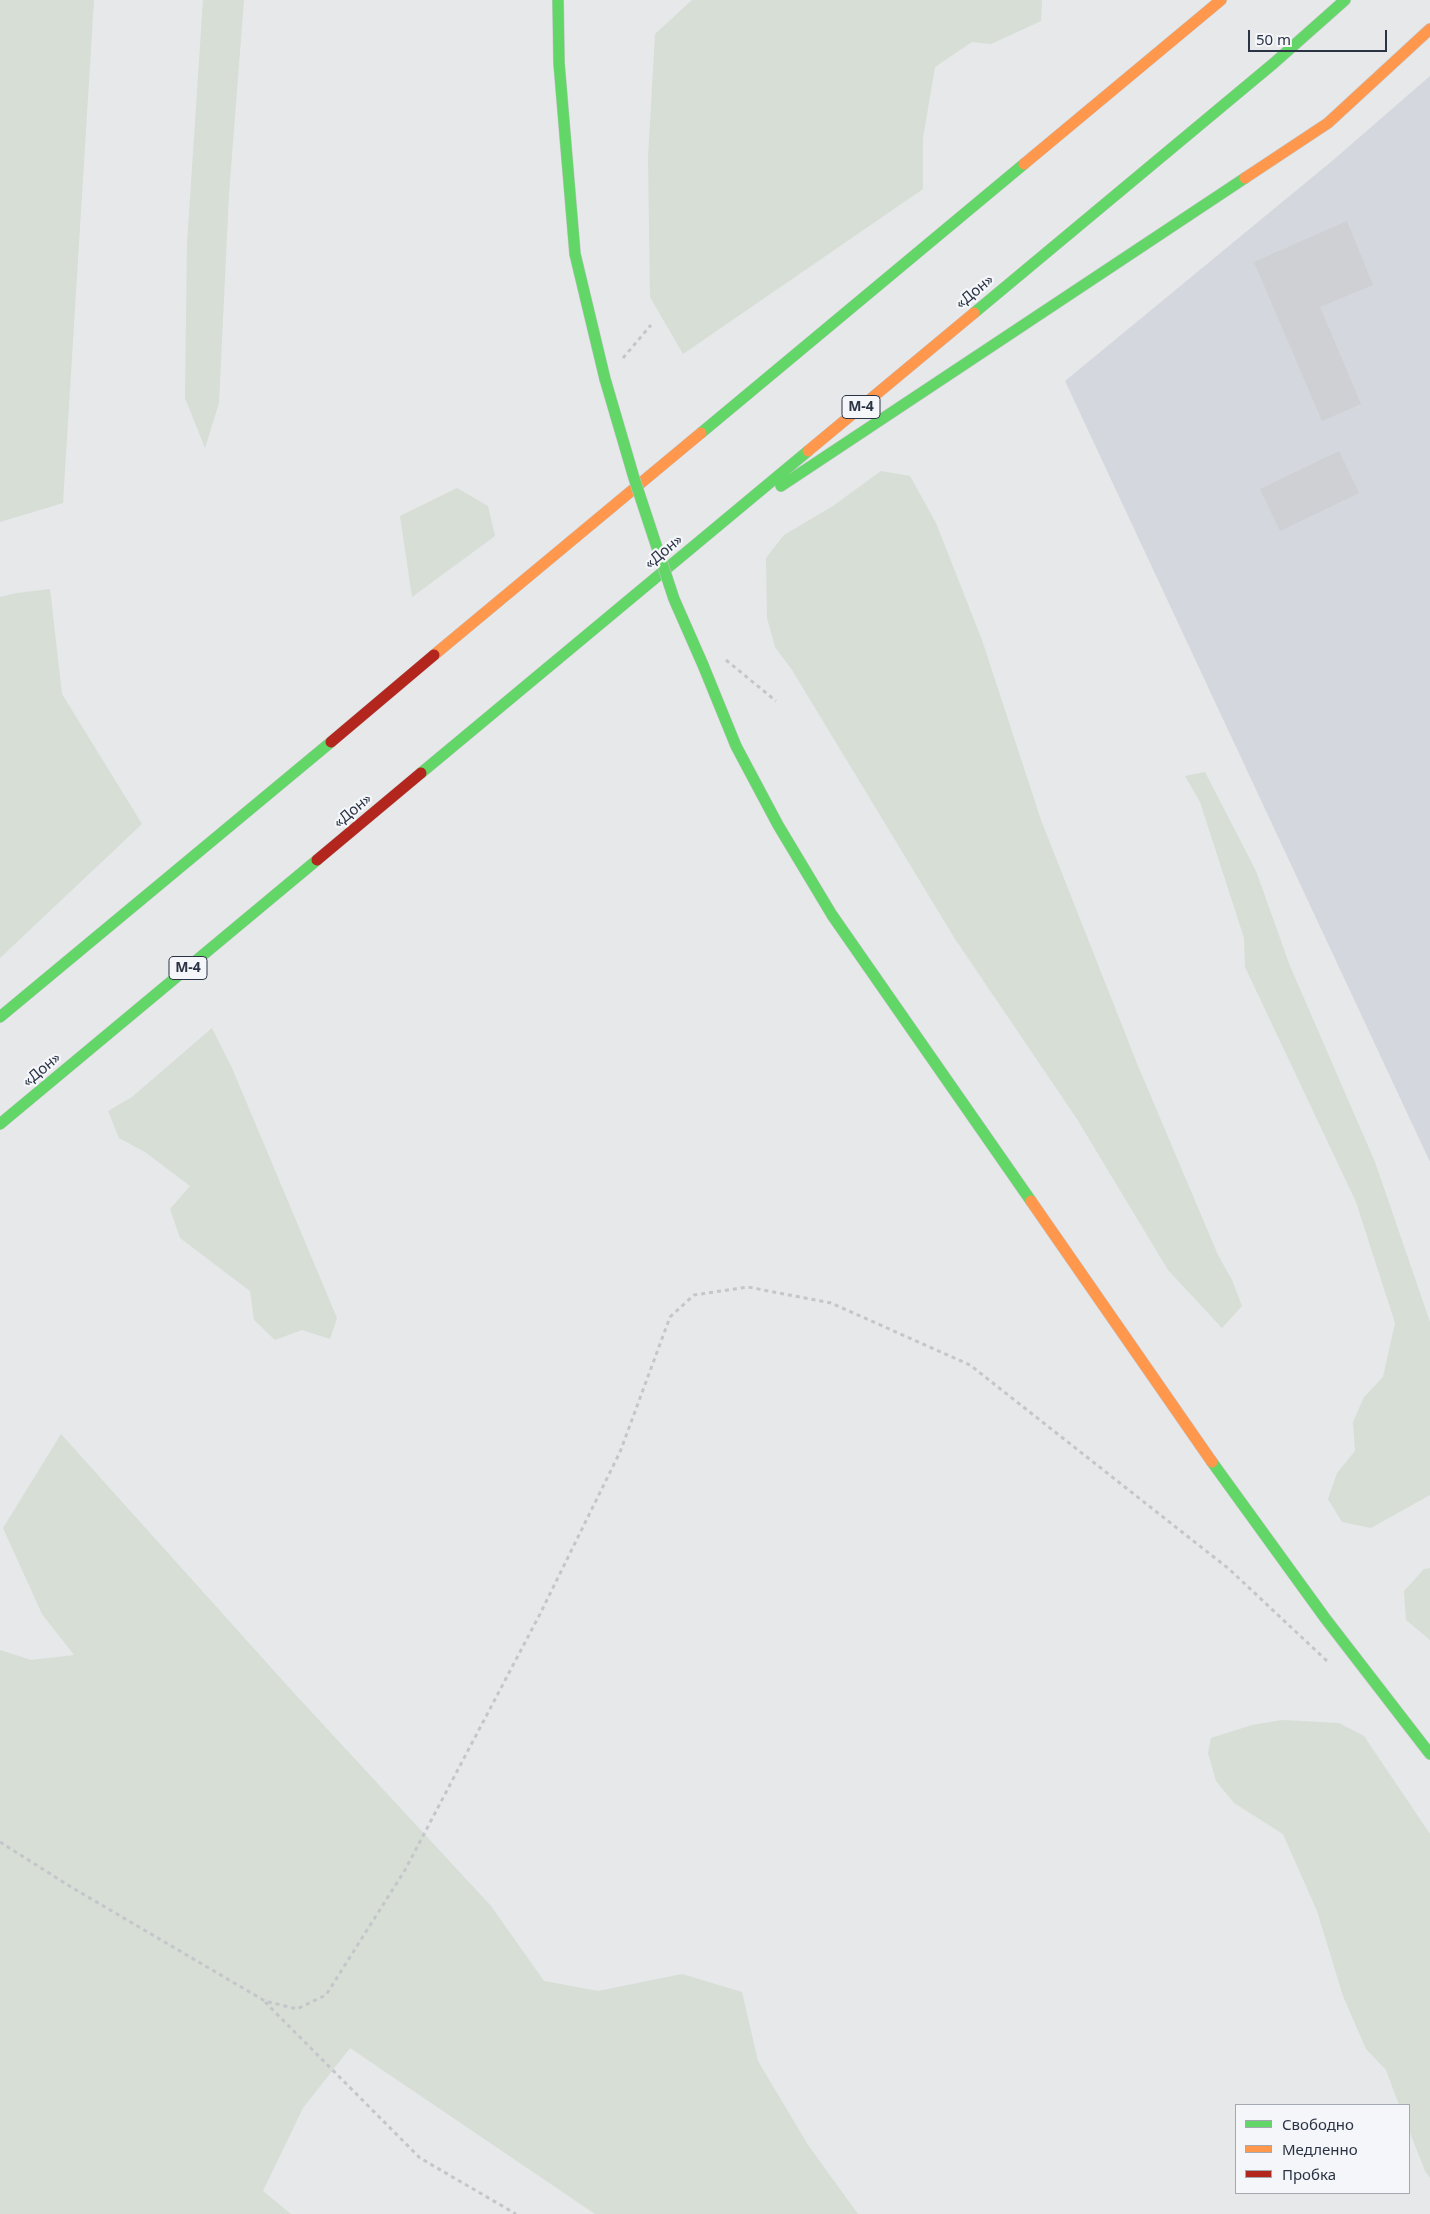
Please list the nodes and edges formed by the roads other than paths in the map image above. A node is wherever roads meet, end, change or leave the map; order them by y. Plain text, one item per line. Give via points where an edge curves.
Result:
1 (558, 0) edge
2 (1221, 0) edge
3 (1345, 0) edge
4 (1430, 29) edge
5 (707, 536) junction
6 (0, 1017) edge
7 (0, 1124) edge
8 (1430, 1754) edge

1 - 8 main road, bridge via 559,63 575,254 605,379 634,478 674,599 736,746 778,825 832,915 1218,1470 1325,1618
2 - 6 main road
3 - 5 main road, «Дон» / М-4 via 1274,63
4 - 5 main road via 1328,124
5 - 7 main road, «Дон» / М-4

